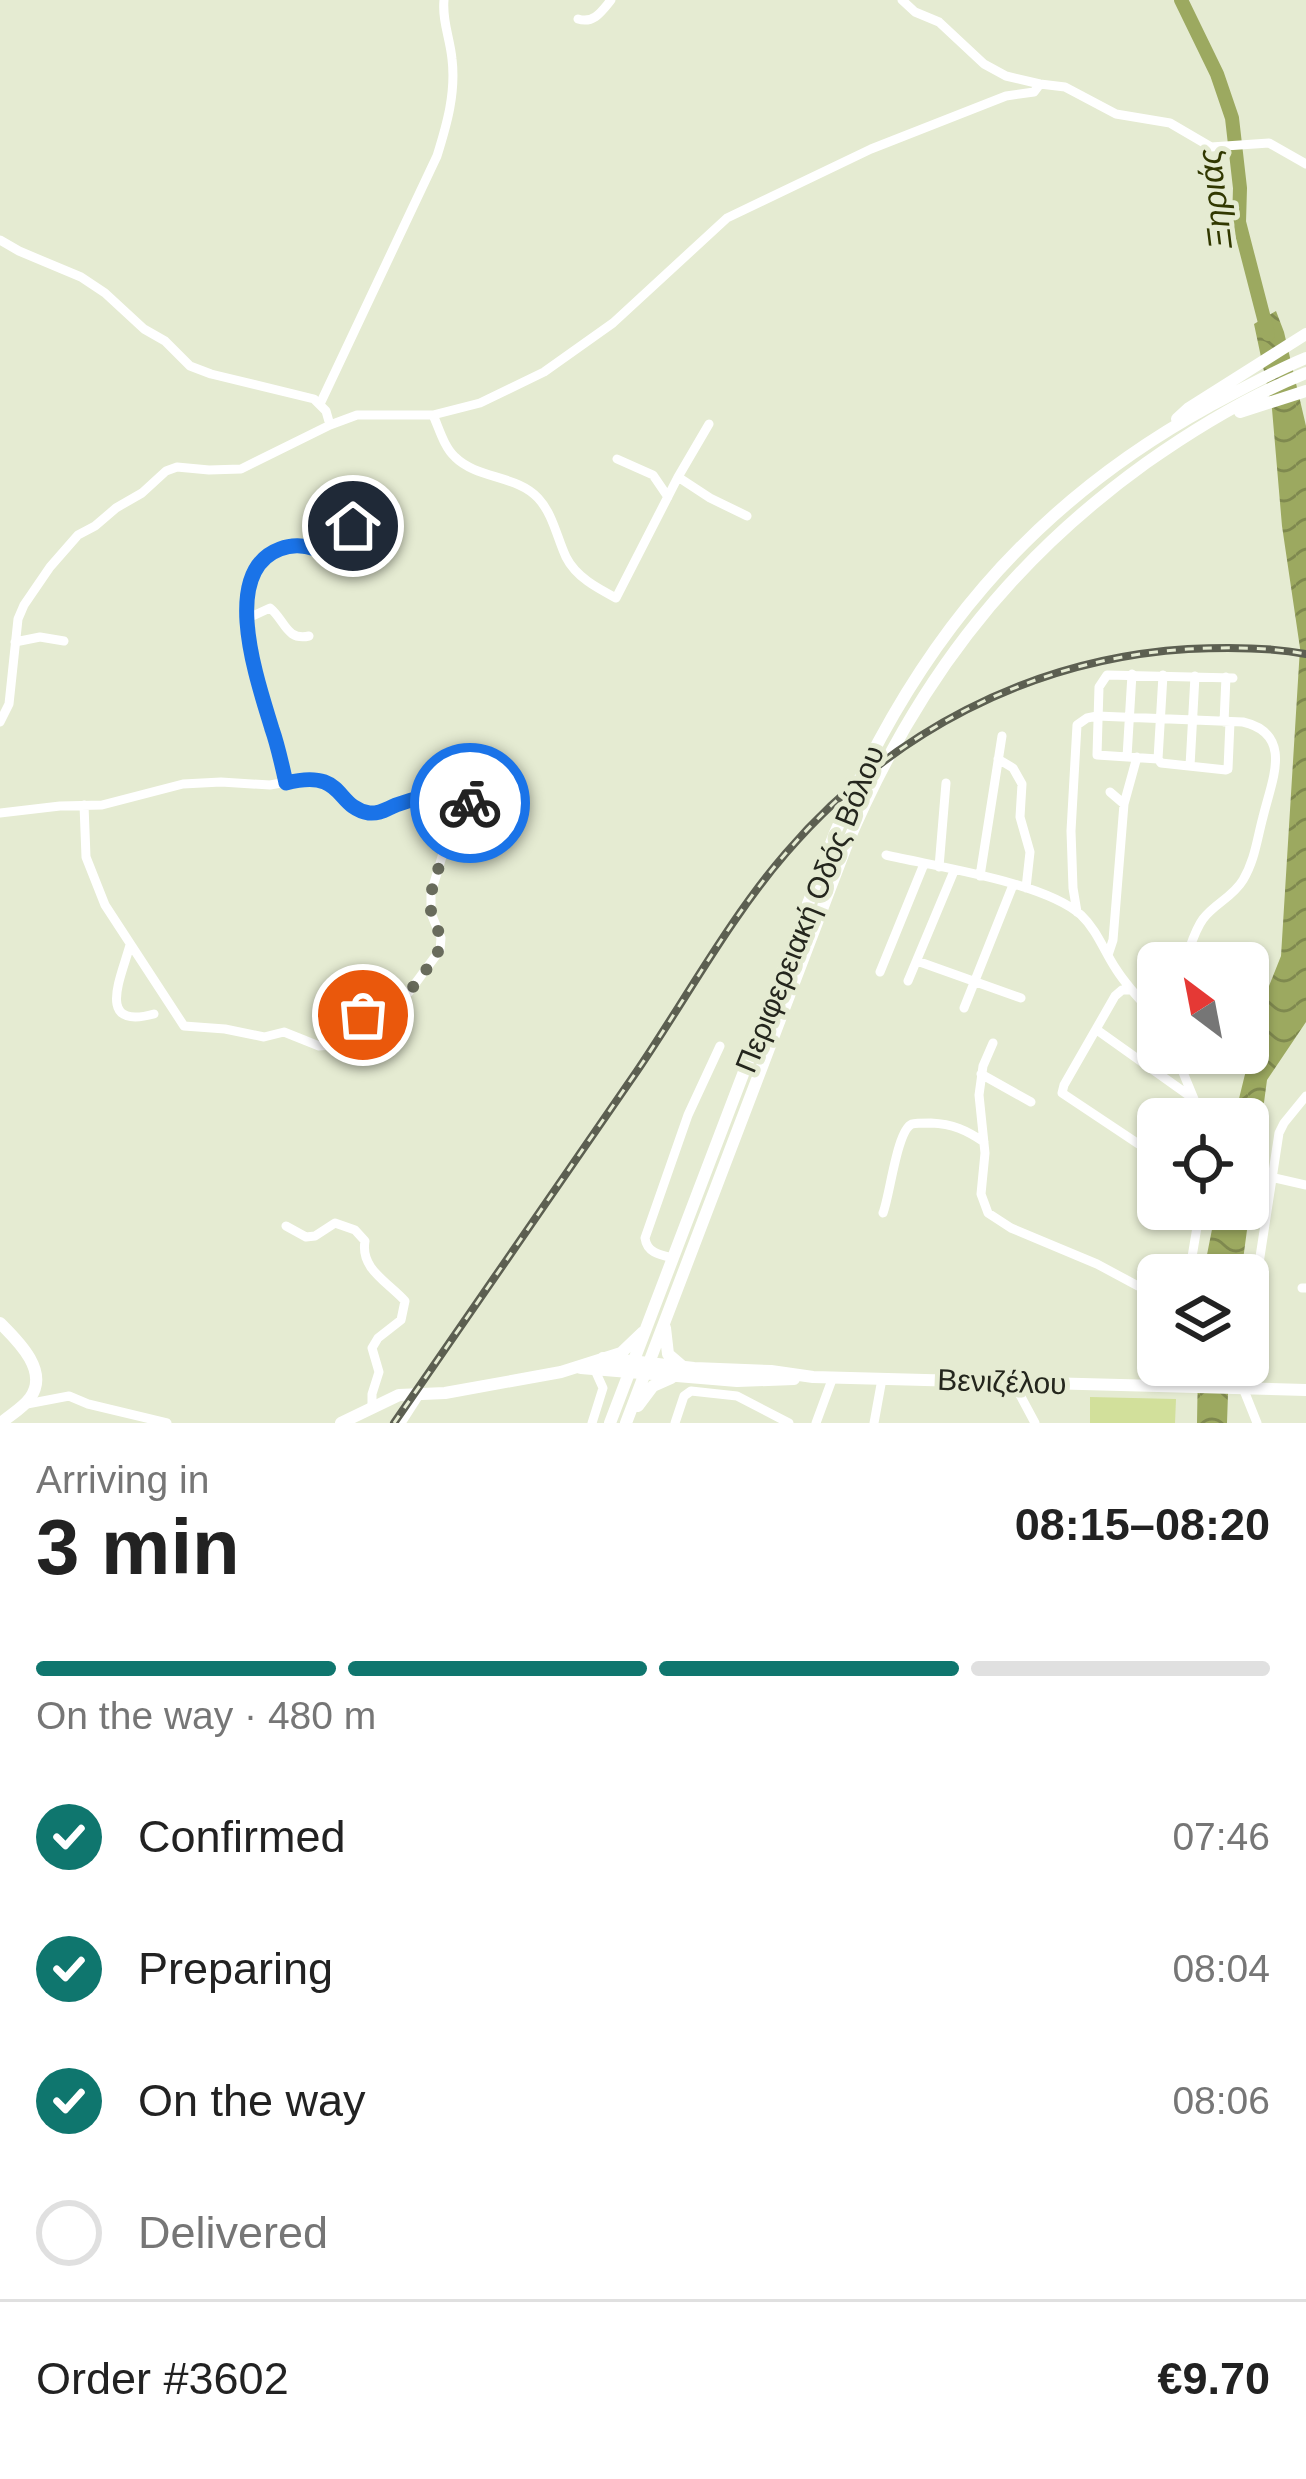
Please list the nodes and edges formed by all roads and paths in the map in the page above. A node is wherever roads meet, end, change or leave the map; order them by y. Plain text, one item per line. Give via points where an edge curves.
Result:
1 (444, 0) edge
2 (611, 0) edge
3 (902, 0) edge
4 (578, 20) dead end
5 (1040, 84) junction
6 (1306, 164) edge
7 (0, 240) edge
8 (1306, 334) edge
9 (1300, 368) edge
10 (1256, 387) junction
11 (1303, 391) edge
12 (320, 404) junction
13 (433, 416) junction
14 (709, 424) dead end
15 (330, 425) junction
16 (617, 459) dead end
17 (678, 477) junction
18 (668, 498) junction
19 (747, 516) dead end
20 (353, 526) dead end
21 (246, 619) junction
22 (309, 636) dead end
23 (64, 641) dead end
24 (15, 642) junction
25 (1132, 674) junction
26 (1163, 675) junction
27 (1195, 676) junction
28 (1097, 716) junction
29 (1129, 718) junction
30 (1161, 720) junction
31 (0, 722) edge
32 (1192, 722) junction
33 (1227, 722) junction
34 (1002, 736) dead end
35 (1132, 757) junction
36 (998, 759) junction
37 (1158, 759) junction
38 (1190, 766) junction
39 (286, 783) junction
40 (946, 783) dead end
41 (1110, 792) dead end
42 (1124, 804) junction
43 (83, 806) junction
44 (0, 813) edge
45 (886, 855) dead end
46 (924, 864) junction
47 (939, 867) junction
48 (955, 871) junction
49 (980, 876) junction
50 (1013, 885) junction
51 (1026, 888) junction
52 (1078, 912) junction
53 (1193, 942) edge
54 (130, 945) junction
55 (1108, 955) junction
56 (917, 962) junction
57 (880, 972) dead end
58 (976, 980) junction
59 (908, 982) dead end
60 (1131, 990) junction
61 (1137, 996) edge
62 (1021, 998) dead end
63 (964, 1009) dead end
64 (154, 1014) dead end
65 (1097, 1030) junction
66 (993, 1043) dead end
67 (720, 1046) dead end
68 (982, 1074) junction
69 (1193, 1098) edge
70 (1305, 1099) edge
71 (1030, 1102) dead end
72 (984, 1142) junction
73 (1137, 1143) edge
74 (1270, 1177) junction
75 (1306, 1185) edge
76 (883, 1213) dead end
77 (286, 1226) dead end
78 (1262, 1254) edge
79 (673, 1258) junction
80 (1137, 1285) edge
81 (665, 1321) junction
82 (647, 1326) junction
83 (1, 1330) edge
84 (600, 1365) junction
85 (639, 1367) junction
86 (681, 1372) junction
87 (833, 1377) junction
88 (882, 1378) junction
89 (1013, 1382) junction
90 (1186, 1388) joint
91 (1240, 1388) junction
92 (1306, 1390) edge
93 (419, 1395) junction
94 (617, 1404) junction
95 (22, 1406) junction
96 (372, 1408) junction
97 (1, 1423) edge
98 (167, 1423) edge
99 (341, 1423) edge
100 (400, 1423) edge
101 (592, 1423) edge
102 (610, 1423) edge
103 (627, 1423) edge
104 (675, 1423) edge
105 (789, 1423) edge
106 (816, 1423) edge
107 (874, 1423) edge
108 (1036, 1423) edge
109 (1257, 1423) edge

1 - 12 street via 454,77 437,156
2 - 4 street via 592,20
3 - 5 street via 992,69
5 - 6 street via 1065,86 1123,117 1170,123 1203,144 1277,146
5 - 13 street via 872,148 738,212 613,323 544,372
7 - 12 street via 82,277 190,366
8 - 10 main road
9 - 10 main road, Περιφερειακή Οδός Βόλου
10 - 11 main road
10 - 79 main road, Περιφερειακή Οδός Βόλου via 1157,436 1077,494 996,571 930,656 835,833
10 - 81 main road, Περιφερειακή Οδός Βόλου via 1079,514 946,661 900,734 845,850
12 - 15 street
13 - 15 street via 367,413
13 - 18 street via 457,459 537,496 574,568 616,598
14 - 17 street
15 - 24 street via 241,469 166,470 72,540 20,612
16 - 18 street via 653,475
17 - 18 street
17 - 19 street
20 - 21 street via 328,550 270,554 249,587
21 - 22 street via 270,608 289,633
21 - 39 street
23 - 24 street
24 - 31 street
25 - 26 street
25 - 28 street via 1102,678
25 - 29 street
26 - 27 street
26 - 30 street
27 - 32 street
27 - 33 street via 1230,677
28 - 29 street
28 - 35 street via 1097,755
28 - 52 street via 1075,730 1070,830
29 - 30 street
29 - 35 street
30 - 32 street
30 - 37 street
32 - 33 street
32 - 38 street
33 - 38 street via 1228,769
33 - 53 street via 1265,732 1275,775 1250,867 1204,917
34 - 36 street
35 - 37 street
35 - 42 street
36 - 49 street
36 - 51 street via 1022,786
37 - 38 street
39 - 43 street via 183,784
39 - 54 street via 329,783 373,813 438,795 470,798 431,893 440,950 409,992 365,1003 368,1049 351,1052 284,1032 264,1037 184,1026
40 - 47 street
41 - 42 street
42 - 55 street
43 - 44 street
43 - 54 street via 86,857
45 - 46 street
46 - 47 street
46 - 57 street
47 - 48 street
48 - 49 street
48 - 56 street
49 - 50 street
50 - 51 street
50 - 58 street
51 - 52 street
52 - 55 street
54 - 64 street via 117,1008 127,1017
55 - 60 street
56 - 58 street
56 - 59 street
58 - 62 street
58 - 63 street
60 - 61 street
60 - 65 street via 1114,996
65 - 69 street
65 - 73 street via 1062,1093
66 - 68 street
67 - 79 street via 645,1238 652,1251
68 - 71 street
68 - 72 street
70 - 74 street via 1281,1127
72 - 76 street via 946,1124 910,1124
72 - 80 street via 981,1194 992,1218
74 - 75 street
74 - 78 street
77 - 96 street via 306,1238 335,1222 355,1230 368,1266 405,1301 401,1320 372,1348 379,1372
79 - 82 main road, Περιφερειακή Οδός Βόλου
81 - 85 main road, Περιφερειακή Οδός Βόλου
81 - 86 main road via 664,1342
82 - 84 main road
82 - 85 main road, Περιφερειακή Οδός Βόλου
83 - 95 main road via 34,1369 34,1392
84 - 85 main road, Βενιζέλου
84 - 93 main road, Βενιζέλου
84 - 94 main road via 615,1382
84 - 101 street via 603,1388
85 - 86 main road, Βενιζέλου
85 - 94 main road, Περιφερειακή Οδός Βόλου
85 - 103 main road, Περιφερειακή Οδός Βόλου
86 - 87 main road, Βενιζέλου
86 - 103 main road via 651,1388
87 - 88 main road, Βενιζέλου
87 - 106 street
88 - 89 main road, Βενιζέλου
88 - 107 street
89 - 90 main road, Βενιζέλου
89 - 108 street
90 - 91 main road, Βενιζέλου
91 - 92 main road
91 - 109 street
93 - 96 main road, Βενιζέλου
93 - 100 street
94 - 102 main road, Περιφερειακή Οδός Βόλου
95 - 97 main road
95 - 98 street via 68,1396
96 - 99 main road, Βενιζέλου
104 - 105 street via 687,1393 736,1396

